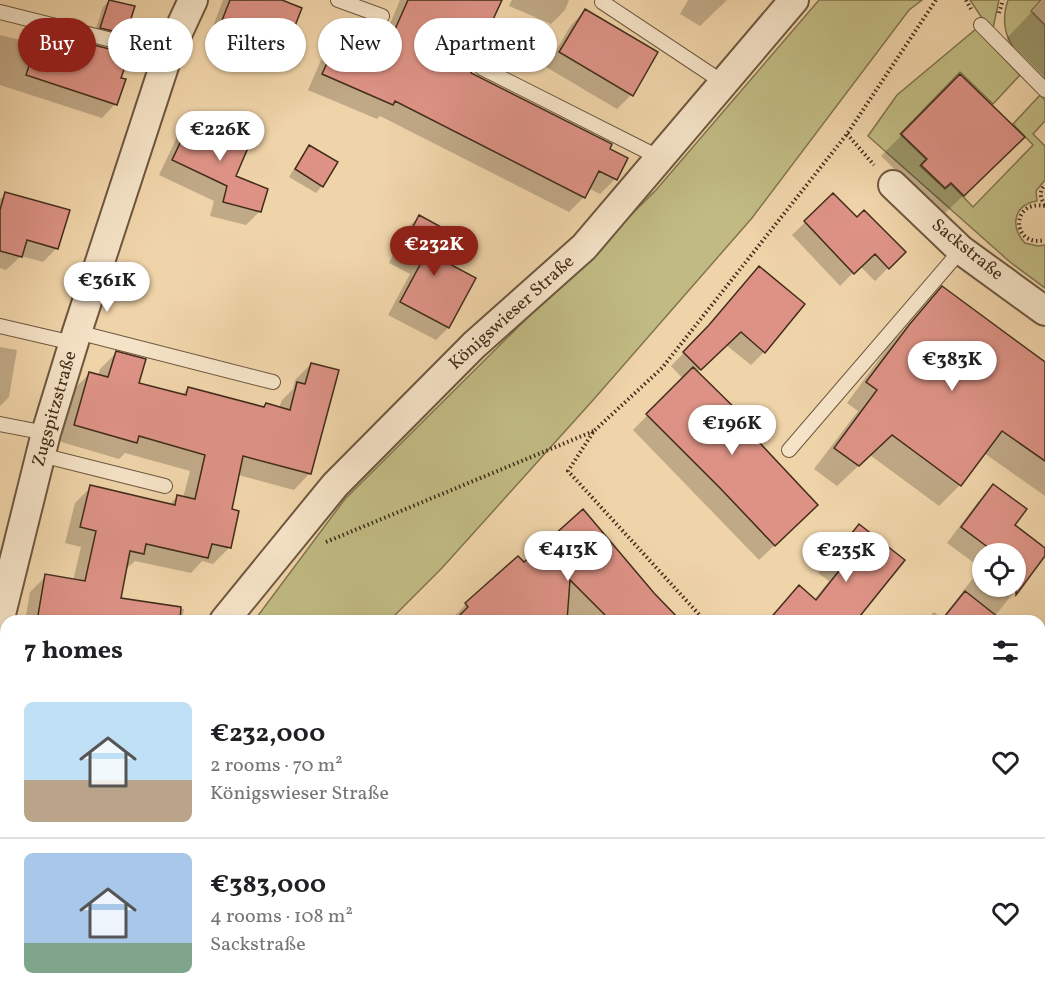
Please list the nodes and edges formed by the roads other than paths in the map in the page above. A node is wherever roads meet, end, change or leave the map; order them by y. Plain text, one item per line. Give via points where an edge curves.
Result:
1 (192, 0) edge
2 (338, 0) edge
3 (794, 0) edge
4 (602, 2) dead end
5 (0, 12) edge
6 (382, 16) dead end
7 (184, 18) edge
8 (981, 25) dead end
9 (108, 39) edge
10 (162, 72) edge
11 (491, 72) edge
12 (724, 83) junction
13 (1045, 90) edge
14 (660, 158) junction
15 (892, 185) road end
16 (961, 250) junction
17 (1045, 311) edge
18 (0, 326) edge
19 (75, 338) junction
20 (273, 382) dead end
21 (0, 424) edge
22 (43, 444) junction
23 (789, 450) dead end
24 (165, 486) dead end
25 (1, 615) edge
26 (229, 615) edge

1 - 7 street, Zugspitzstraße
2 - 6 lane
3 - 12 street, Königswieser Straße
4 - 12 lane
5 - 9 lane
8 - 13 lane
10 - 19 street, Zugspitzstraße
11 - 14 lane
12 - 14 street, Königswieser Straße
14 - 26 street, Königswieser Straße via 584,247 474,345 335,485
15 - 16 street, Sackstraße
16 - 17 street, Sackstraße
16 - 23 lane
18 - 19 lane
19 - 20 lane
19 - 22 street, Zugspitzstraße
21 - 22 lane
22 - 24 lane
22 - 25 street, Zugspitzstraße

